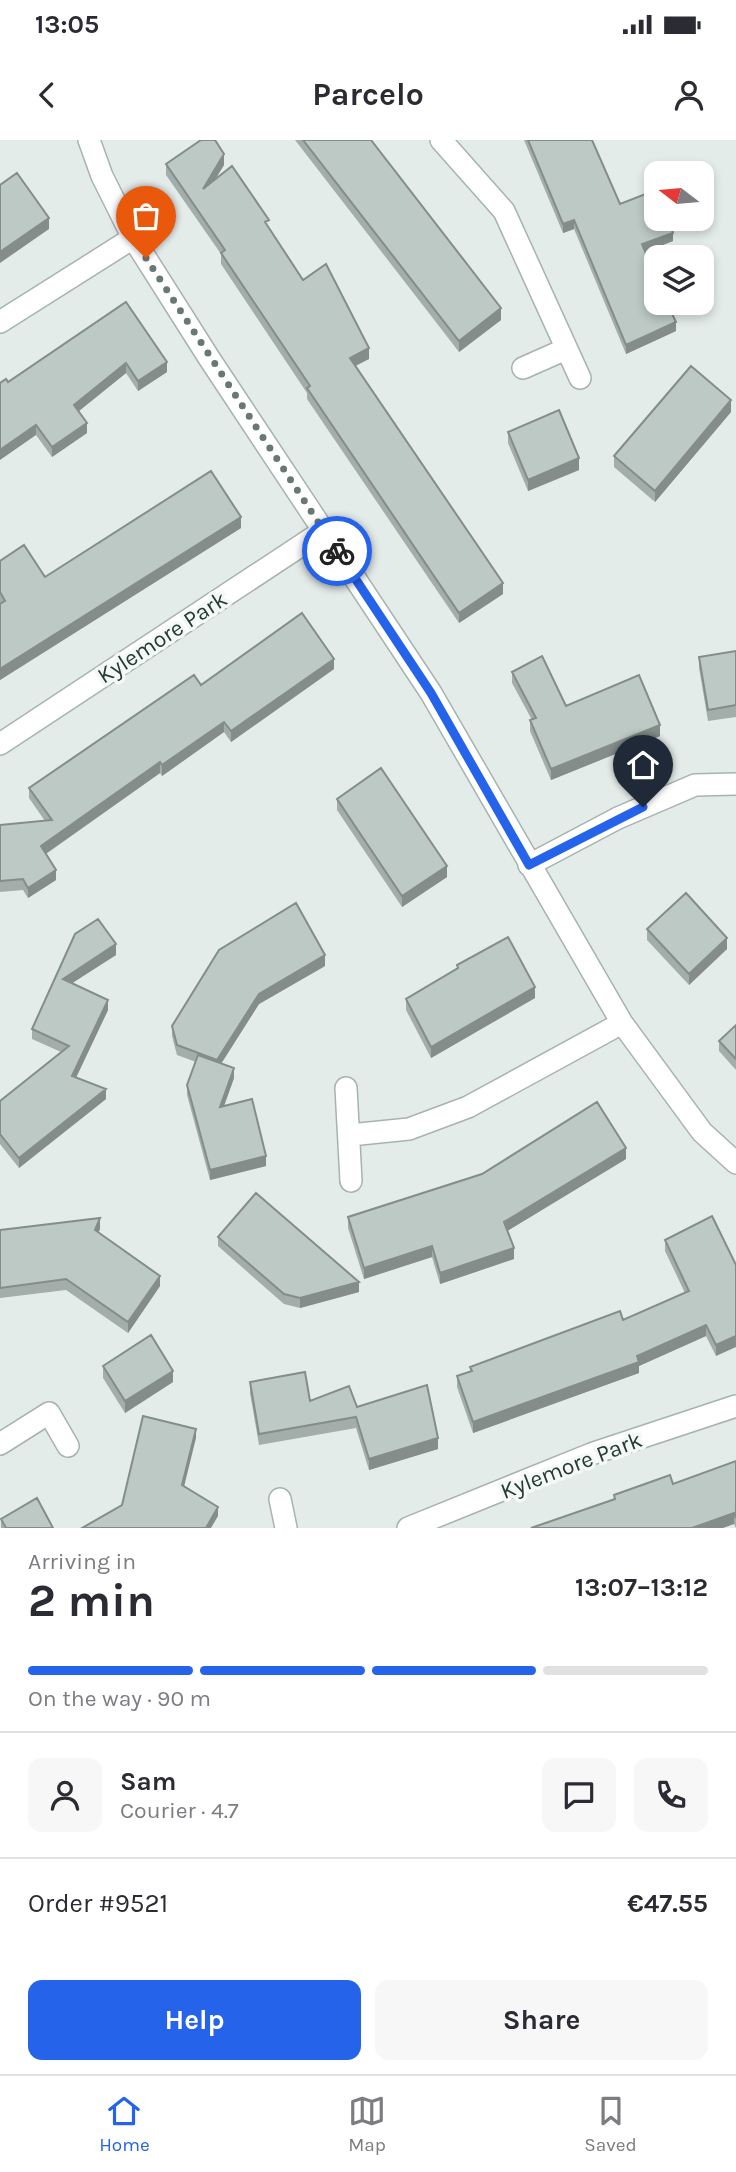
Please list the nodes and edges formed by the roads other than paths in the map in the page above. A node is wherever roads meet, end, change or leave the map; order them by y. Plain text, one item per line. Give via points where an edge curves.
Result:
1 (89, 140) edge
2 (441, 140) edge
3 (133, 239) junction
4 (0, 322) edge
5 (566, 349) junction
6 (523, 368) dead end
7 (580, 378) dead end
8 (323, 531) junction
9 (0, 744) edge
10 (736, 784) edge
11 (529, 865) junction
12 (622, 1023) junction
13 (346, 1088) dead end
14 (350, 1135) junction
15 (736, 1163) edge
16 (351, 1181) dead end
17 (736, 1406) edge
18 (0, 1444) edge
19 (68, 1446) dead end
20 (280, 1499) dead end
21 (286, 1528) edge
22 (408, 1528) edge

1 - 3 street
2 - 5 street via 504,211
3 - 4 street
3 - 8 street
5 - 6 street
5 - 7 street
8 - 9 street, Kylemore Park
8 - 11 street via 431,693
10 - 11 street via 695,785 618,818
11 - 12 street
12 - 14 street via 468,1107 409,1129
12 - 15 street via 702,1132
13 - 14 street
14 - 16 street
17 - 22 street, Kylemore Park via 591,1454
18 - 19 street via 49,1413
20 - 21 street

